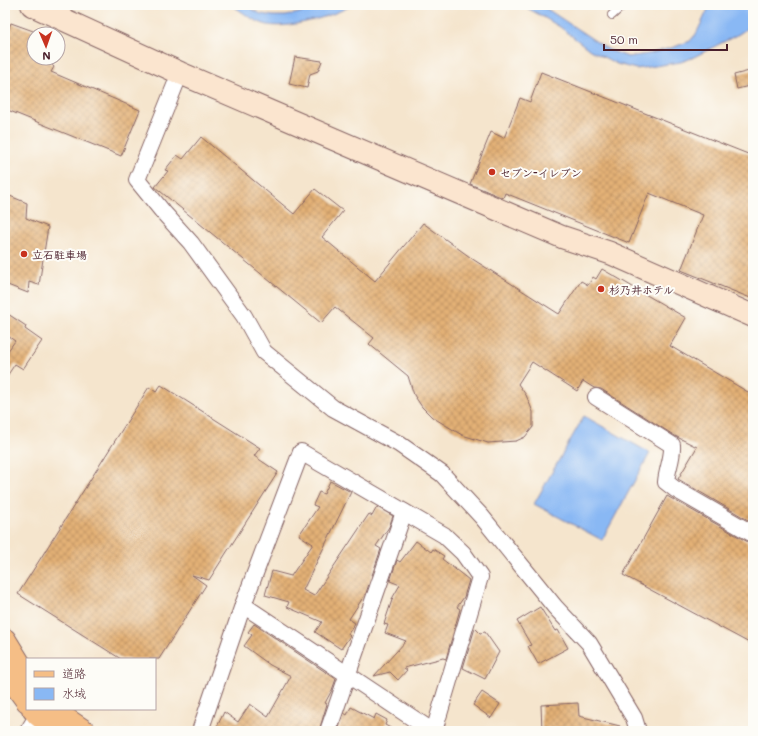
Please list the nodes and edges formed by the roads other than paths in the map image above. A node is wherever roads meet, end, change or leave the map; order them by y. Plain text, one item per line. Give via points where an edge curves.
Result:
1 (32, 5) edge
2 (623, 5) edge
3 (612, 15) dead end
4 (180, 72) junction
5 (753, 316) edge
6 (596, 396) dead end
7 (404, 512) junction
8 (753, 534) edge
9 (243, 605) junction
10 (5, 640) edge
11 (5, 671) edge
12 (26, 674) edge
13 (348, 676) junction
14 (26, 699) edge
15 (36, 713) edge
16 (58, 731) edge
17 (84, 731) edge
18 (200, 731) edge
19 (328, 731) edge
20 (433, 731) edge
21 (638, 731) edge

1 - 4 street
2 - 3 lane
4 - 5 street via 562,237 610,253
4 - 21 street via 137,180 191,243 244,316 264,352 333,408 399,444 442,474 482,517 555,607 589,643 634,718
6 - 8 street via 672,445 673,455 666,482 675,490
7 - 9 street via 301,452
7 - 13 street
7 - 20 street via 444,535 463,553 480,577
9 - 13 street
9 - 18 street
10 - 12 main road
11 - 14 main road
13 - 19 street
13 - 20 street
15 - 16 main road
15 - 17 main road via 66,719

